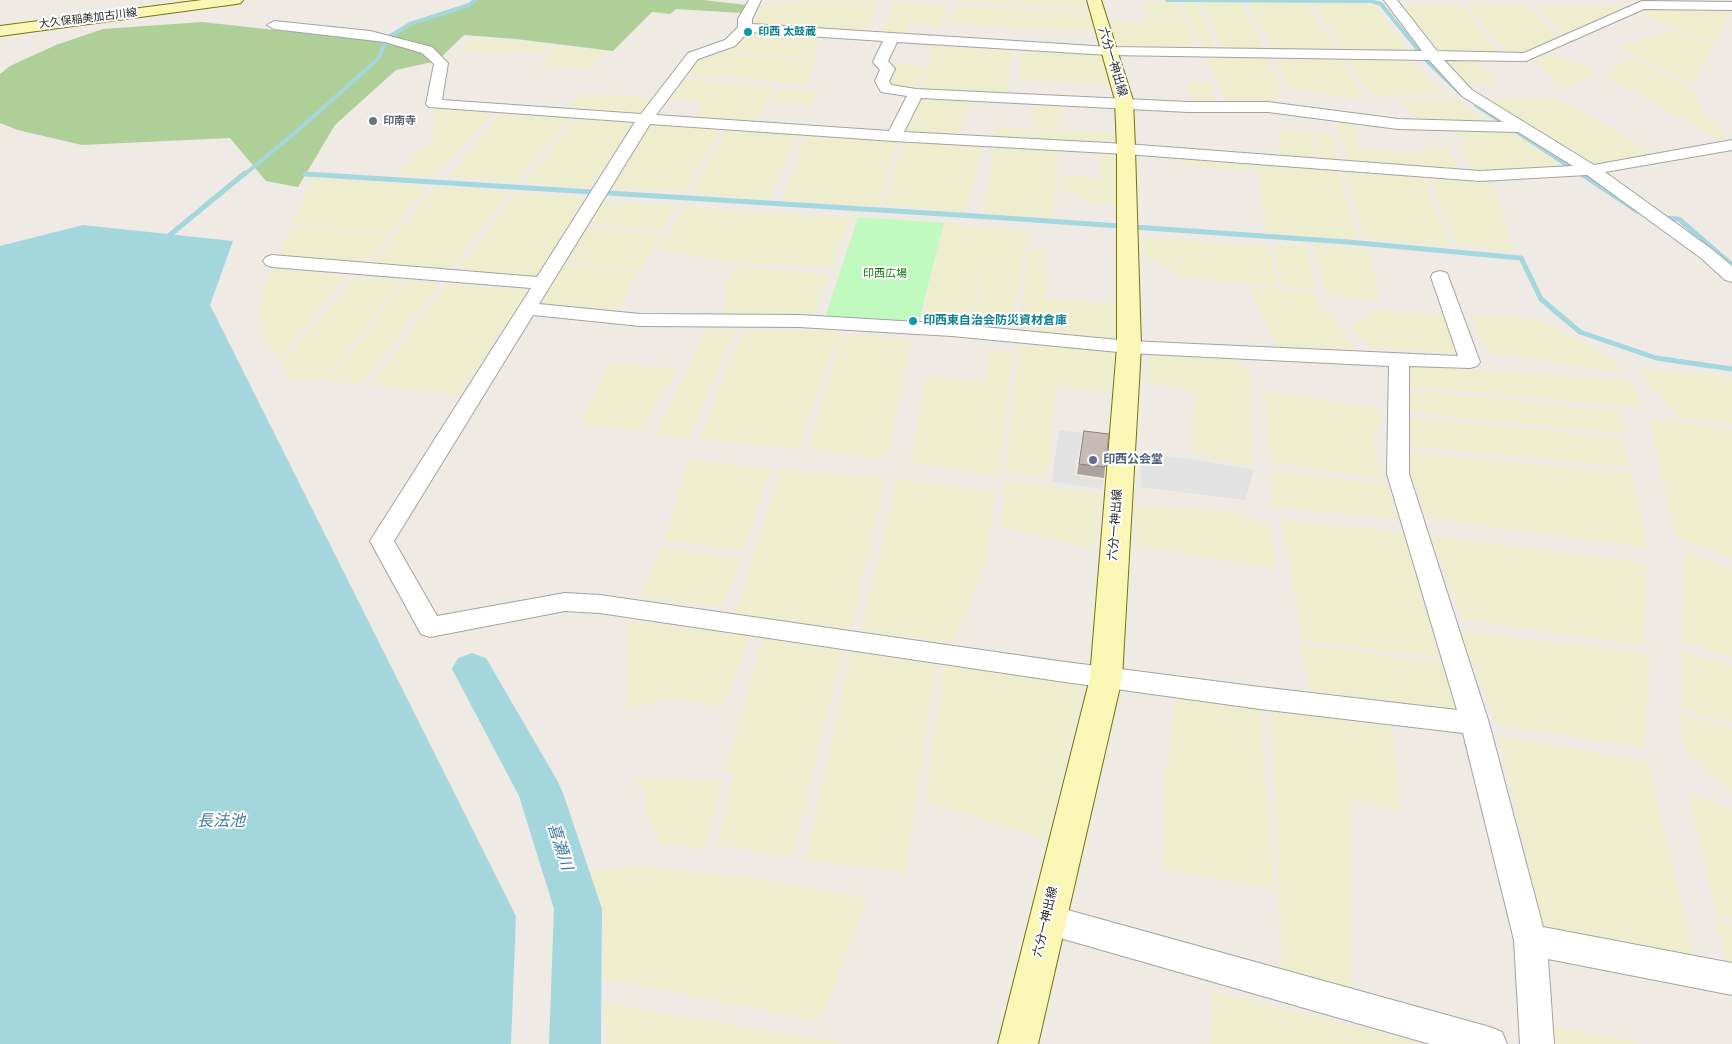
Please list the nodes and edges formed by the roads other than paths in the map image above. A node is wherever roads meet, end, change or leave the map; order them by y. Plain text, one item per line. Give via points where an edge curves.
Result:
1 (236, 0) edge
2 (755, 0) edge
3 (1094, 0) edge
4 (1390, 0) edge
5 (1661, 3) edge
6 (1732, 6) edge
7 (274, 25) dead end
8 (745, 28) junction
9 (0, 31) edge
10 (892, 37) junction
11 (1109, 51) junction
12 (1432, 55) junction
13 (916, 93) junction
14 (1124, 103) junction
15 (646, 118) junction
16 (1519, 126) junction
17 (894, 136) junction
18 (1731, 145) edge
19 (1126, 149) junction
20 (1591, 170) junction
21 (272, 261) dead end
22 (1440, 276) dead end
23 (1732, 276) edge
24 (544, 283) junction
25 (526, 309) junction
26 (1129, 348) junction
27 (1399, 360) junction
28 (1106, 678) junction
29 (1475, 723) junction
30 (1046, 919) junction
31 (1530, 940) junction
32 (1732, 979) edge
33 (1018, 1044) edge
34 (1490, 1044) edge
35 (1537, 1044) edge

1 - 9 main road, 大久保稲美加古川線
2 - 8 street via 745,19
3 - 11 main road, 六分一神出線
4 - 12 street
5 - 6 street
5 - 12 street via 1642,5 1526,56
7 - 15 street via 370,35 427,50 441,63 434,104
8 - 10 street
8 - 15 street via 730,43 693,56
10 - 11 street
10 - 13 street via 880,62 888,69 882,81 886,89
11 - 12 street
11 - 14 main road, 六分一神出線
12 - 16 street via 1466,93
13 - 14 street via 1030,102
13 - 17 street
14 - 16 street via 1268,107 1398,124
14 - 19 main road, 六分一神出線
15 - 17 street
15 - 24 street
16 - 20 street
17 - 19 street
18 - 20 street
19 - 20 street via 1480,176
19 - 26 main road, 六分一神出線
20 - 23 street via 1707,254
21 - 24 street
22 - 27 street via 1470,362
24 - 25 street
25 - 26 street via 640,320 799,322 952,330
25 - 28 street via 382,541 430,627 565,602 600,604
26 - 27 street
26 - 28 main road, 六分一神出線
27 - 29 street via 1398,474
28 - 29 street
28 - 30 main road, 六分一神出線
29 - 31 street
30 - 33 main road, 六分一神出線
30 - 34 street
31 - 32 street
31 - 35 street

